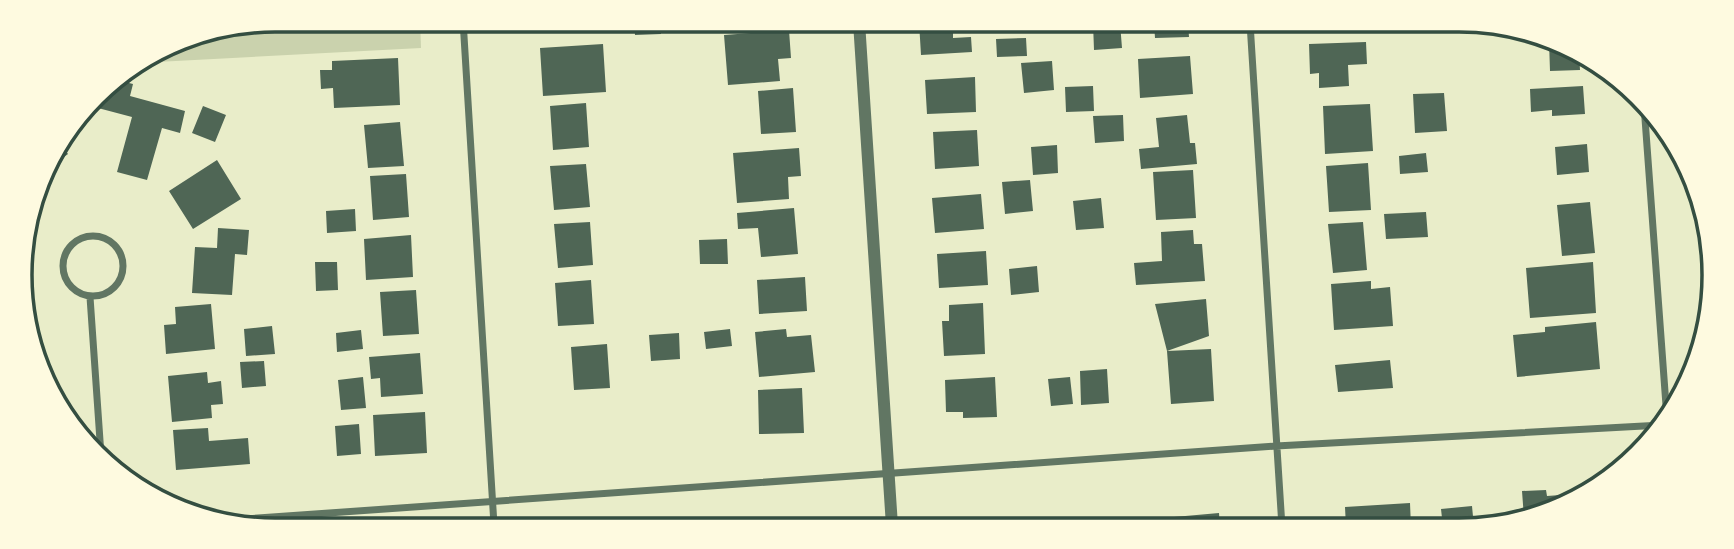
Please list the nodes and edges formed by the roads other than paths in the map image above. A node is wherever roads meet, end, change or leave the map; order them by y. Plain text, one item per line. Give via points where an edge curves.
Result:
1 (464, 32) edge
2 (860, 32) edge
3 (1251, 32) edge
4 (1645, 119) edge
5 (90, 297) junction
6 (1666, 403) edge
7 (1649, 426) edge
8 (100, 443) edge
9 (1276, 446) junction
10 (889, 475) junction
11 (492, 502) junction
12 (268, 517) edge
13 (493, 518) edge
14 (892, 518) edge
15 (1281, 518) edge

1 - 11 street
2 - 10 street
3 - 9 street
4 - 6 street
5 - 5 street via 117,286 124,268 123,258 111,242 93,236 74,243 63,271 72,288
5 - 8 street
7 - 9 street
9 - 10 street
9 - 15 street
10 - 11 street
10 - 14 street
11 - 12 street
11 - 13 street

